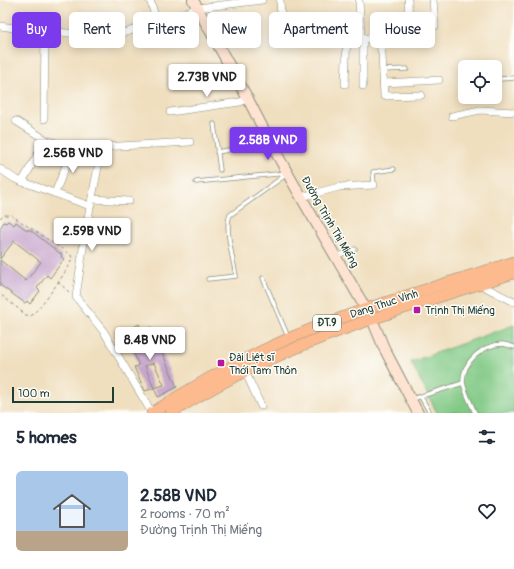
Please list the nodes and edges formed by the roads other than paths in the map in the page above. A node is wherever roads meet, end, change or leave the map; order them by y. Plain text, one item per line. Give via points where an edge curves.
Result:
1 (150, 0) edge
2 (262, 0) edge
3 (280, 0) edge
4 (359, 0) edge
5 (408, 0) edge
6 (433, 0) edge
7 (196, 4) edge
8 (154, 12) edge
9 (179, 12) edge
10 (281, 12) edge
11 (360, 12) edge
12 (408, 12) edge
13 (434, 12) edge
14 (0, 26) edge
15 (12, 28) edge
16 (133, 30) edge
17 (61, 33) edge
18 (362, 37) joint
19 (370, 39) edge
20 (45, 48) edge
21 (346, 48) edge
22 (381, 48) edge
23 (407, 69) dead end
24 (383, 70) junction
25 (514, 78) edge
26 (439, 80) dead end
27 (502, 80) edge
28 (384, 83) junction
29 (345, 84) dead end
30 (363, 86) dead end
31 (421, 95) dead end
32 (248, 99) junction
33 (170, 112) dead end
34 (514, 112) edge
35 (452, 116) dead end
36 (44, 120) dead end
37 (16, 121) dead end
38 (214, 124) dead end
39 (46, 140) junction
40 (190, 142) dead end
41 (270, 142) junction
42 (217, 152) junction
43 (0, 169) edge
44 (394, 169) dead end
45 (220, 170) dead end
46 (288, 173) junction
47 (22, 182) junction
48 (196, 182) dead end
49 (374, 185) joint
50 (55, 194) junction
51 (301, 197) junction
52 (129, 201) dead end
53 (91, 202) junction
54 (355, 249) dead end
55 (336, 256) junction
56 (514, 262) edge
57 (514, 273) edge
58 (263, 278) dead end
59 (208, 279) dead end
60 (479, 284) junction
61 (514, 302) edge
62 (369, 314) junction
63 (289, 338) junction
64 (514, 347) edge
65 (245, 371) junction
66 (463, 383) junction
67 (421, 397) junction
68 (411, 400) junction
69 (261, 406) dead end
70 (152, 413) edge
71 (171, 413) edge
72 (418, 413) edge
73 (430, 413) edge
74 (475, 413) edge

1 - 8 street
2 - 7 street
3 - 10 street
4 - 11 street
5 - 12 street
6 - 13 street
7 - 9 street
7 - 32 main road, Đường Trịnh Thị Miếng
14 - 15 street
16 - 17 street via 99,35
18 - 19 street
18 - 30 street
20 - 36 street
21 - 29 street
22 - 24 street
23 - 24 lane
24 - 28 street
25 - 27 lane
26 - 28 street
28 - 31 street via 384,96
32 - 33 street
32 - 41 main road, Đường Trịnh Thị Miếng
34 - 35 street via 480,110
37 - 39 street
38 - 42 lane
39 - 47 street
39 - 50 street via 72,148
40 - 53 street via 102,147
41 - 42 lane
41 - 46 main road, Đường Trịnh Thị Miếng
42 - 45 lane
43 - 47 street
44 - 49 lane via 373,172
46 - 48 lane
46 - 51 main road, Đường Trịnh Thị Miếng
46 - 59 lane via 230,215 228,230 236,276
47 - 50 street
49 - 51 street via 340,187
50 - 53 street
51 - 55 main road, Đường Trịnh Thị Miếng
52 - 53 street
53 - 70 street via 76,297 104,332
54 - 55 lane
55 - 62 main road, Đường Trịnh Thị Miếng
56 - 62 main road, Dang Thuc Vinh / ĐT.9
57 - 60 main road, Dang Thuc Vinh / ĐT.9
58 - 63 lane
60 - 61 street
60 - 62 main road, Dang Thuc Vinh / ĐT.9
62 - 63 main road, Dang Thuc Vinh / ĐT.9
62 - 65 main road, Dang Thuc Vinh / ĐT.9
62 - 68 main road, Đường Trịnh Thị Miếng
63 - 70 main road, Dang Thuc Vinh / ĐT.9 via 217,373
64 - 66 lane via 502,344 487,347 476,354 468,364
65 - 69 street
65 - 71 main road, Dang Thuc Vinh / ĐT.9
66 - 67 lane
66 - 74 lane
67 - 68 lane
67 - 73 lane
68 - 72 main road, Đường Trịnh Thị Miếng

